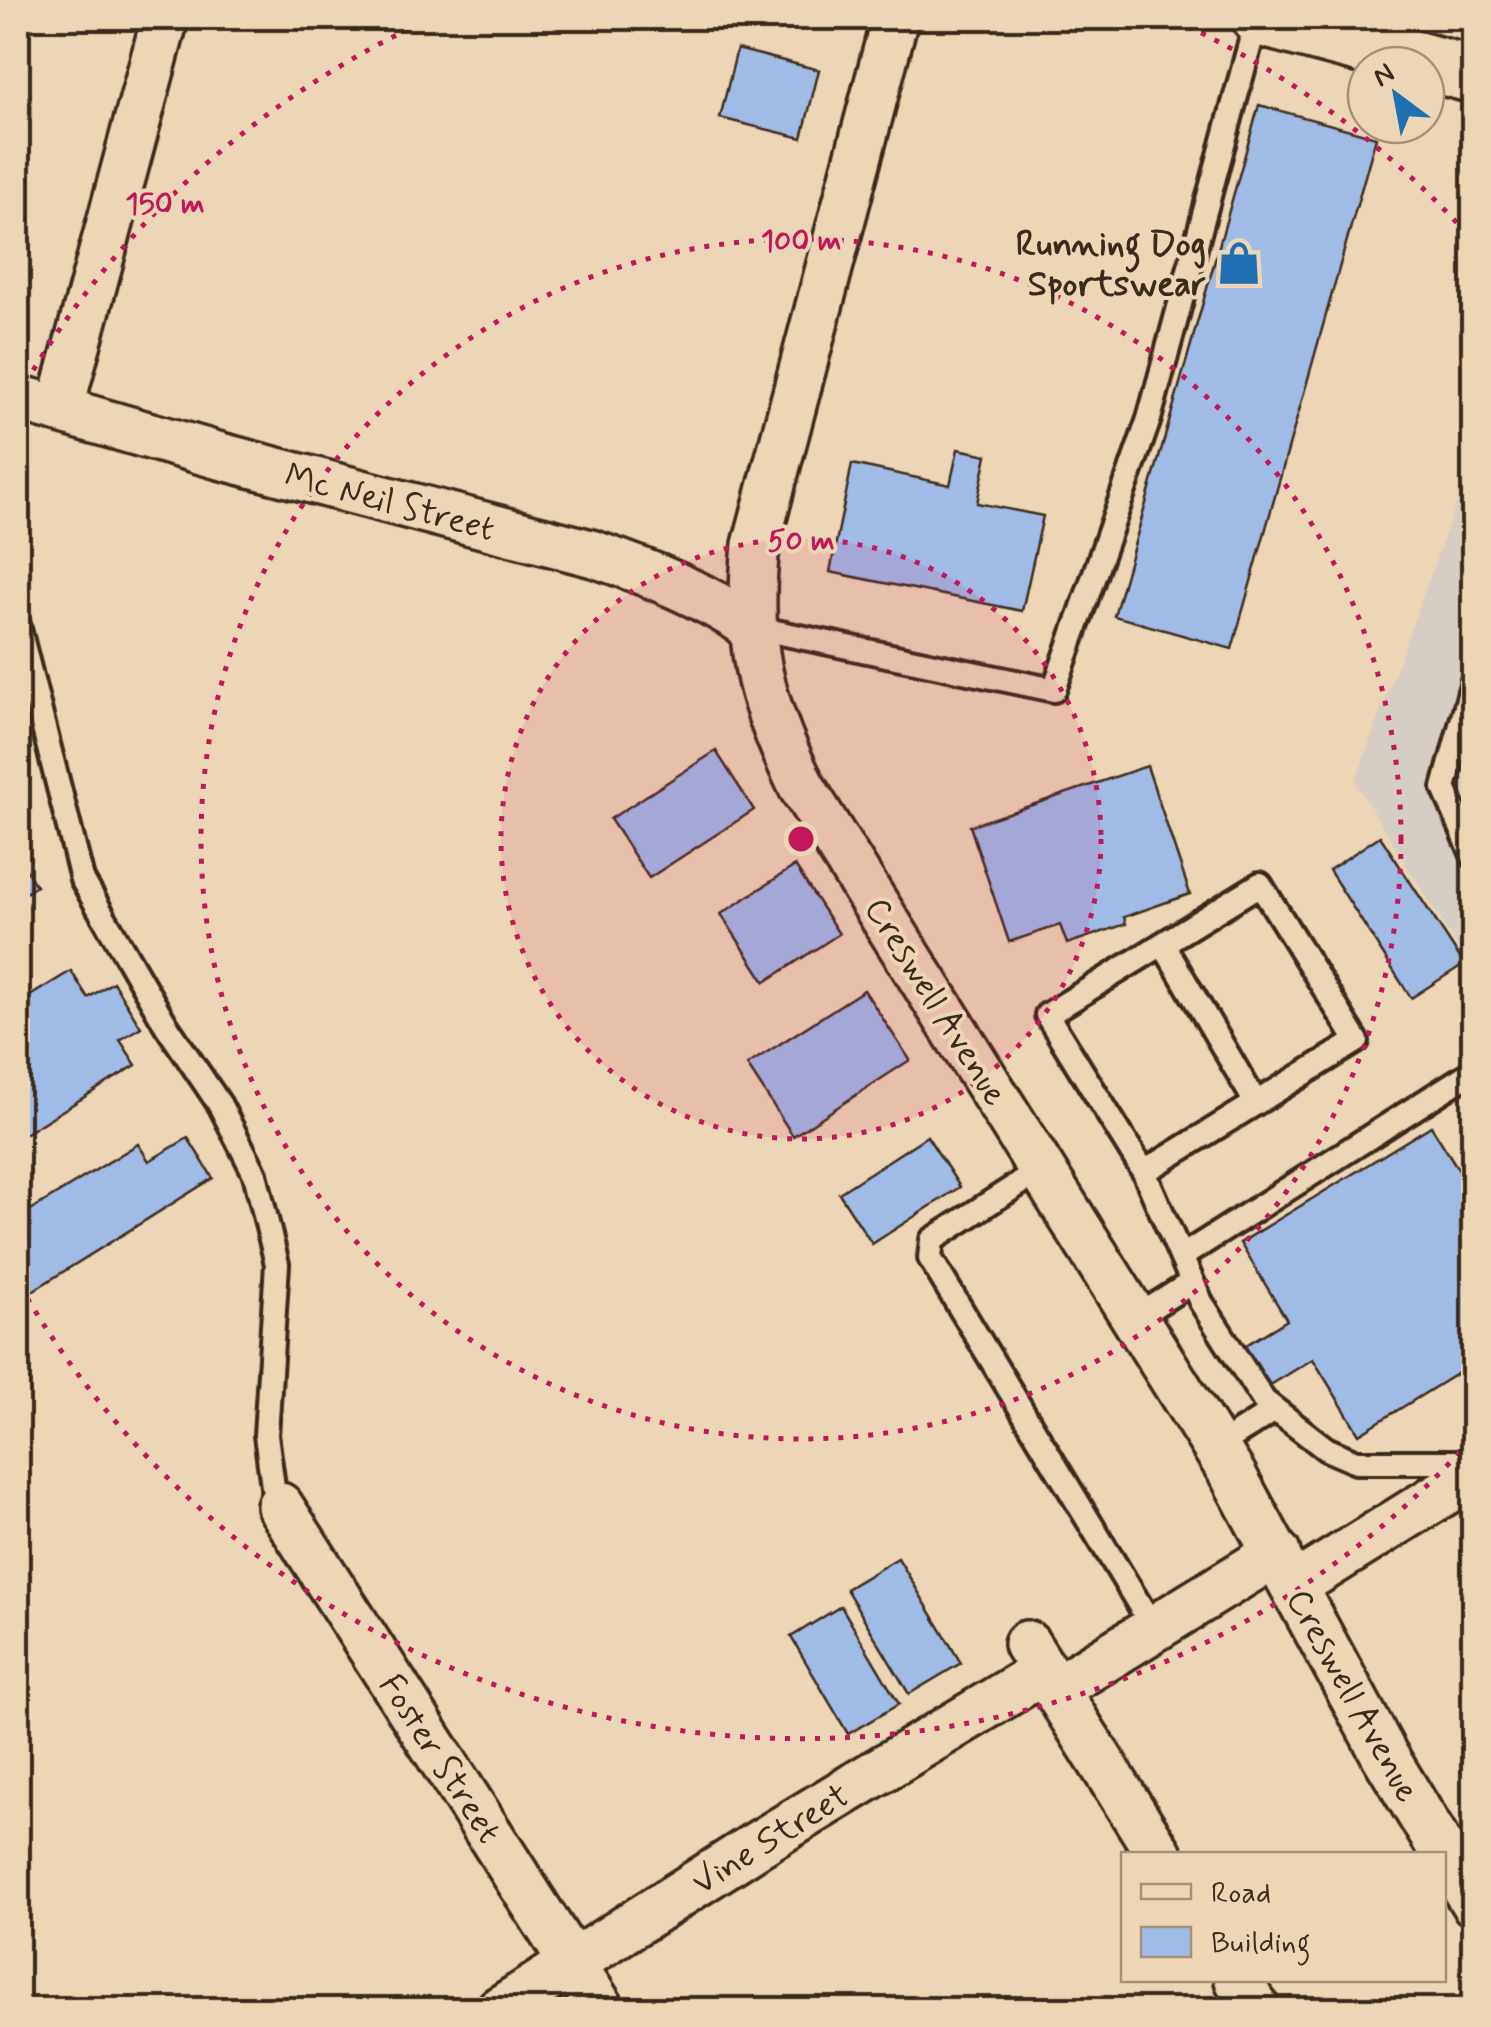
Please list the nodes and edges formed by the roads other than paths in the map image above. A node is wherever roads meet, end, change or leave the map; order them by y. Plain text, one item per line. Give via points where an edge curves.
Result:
1 (164, 18) edge
2 (895, 18) edge
3 (1259, 18) edge
4 (1474, 75) edge
5 (39, 403) edge
6 (18, 625) edge
7 (752, 628) junction
8 (1474, 677) edge
9 (1474, 856) edge
10 (1163, 944) junction
11 (1474, 1078) edge
12 (1256, 1103) junction
13 (1042, 1169) junction
14 (1144, 1172) junction
15 (1181, 1257) junction
16 (1192, 1282) junction
17 (1135, 1318) junction
18 (1275, 1410) junction
19 (1216, 1447) junction
20 (1474, 1462) edge
21 (1474, 1474) edge
22 (280, 1506) joint
23 (1285, 1570) junction
24 (1154, 1628) junction
25 (1042, 1668) junction
26 (1158, 1852) edge
27 (1443, 1852) edge
28 (1446, 1857) edge
29 (1474, 1903) edge
30 (572, 1962) junction
31 (1239, 1982) edge
32 (499, 2010) edge
33 (602, 2010) edge
34 (1257, 2010) edge

1 - 5 street
2 - 7 street, Creswell Avenue via 765,502
3 - 4 street
3 - 7 lane via 1148,419 1054,690
5 - 7 street, Mc Neil Street via 594,554 650,573
6 - 22 lane via 82,879 255,1174 278,1264 266,1435
7 - 13 street, Creswell Avenue via 774,731 802,787
8 - 9 lane via 1444,788
10 - 12 lane
10 - 12 lane via 1260,884 1357,1041
10 - 14 lane via 1046,1015
11 - 15 lane via 1470,1073
12 - 14 lane
13 - 17 street, Creswell Avenue
13 - 24 lane via 932,1240 930,1258
14 - 15 lane
15 - 16 lane
16 - 17 lane
16 - 18 lane
17 - 19 street, Creswell Avenue
18 - 19 lane
18 - 20 lane via 1326,1449 1356,1462
19 - 23 street, Creswell Avenue
21 - 23 street, Vine Street
22 - 30 street, Foster Street
23 - 24 street, Vine Street
23 - 27 street, Creswell Avenue
24 - 25 street, Vine Street
25 - 26 street
25 - 30 street, Vine Street
28 - 29 street, Creswell Avenue
30 - 32 street, Vine Street
30 - 33 street, Foster Street
31 - 34 street

